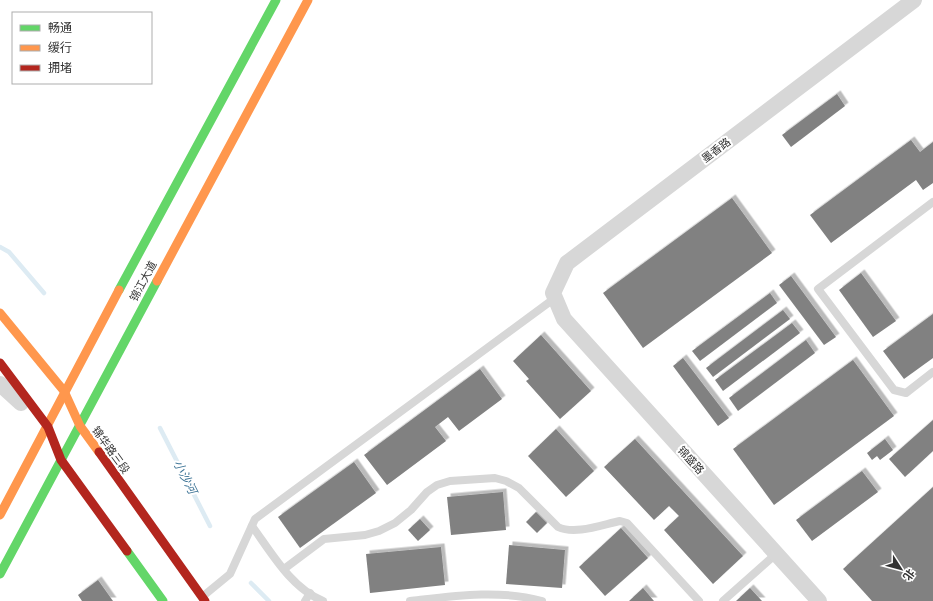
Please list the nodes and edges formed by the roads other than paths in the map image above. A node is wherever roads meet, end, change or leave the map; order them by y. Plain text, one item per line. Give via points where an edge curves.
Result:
1 (276, 0) edge
2 (308, 0) edge
3 (914, 0) edge
4 (933, 202) edge
5 (555, 298) junction
6 (0, 313) edge
7 (0, 363) edge
8 (933, 372) edge
9 (0, 384) edge
10 (64, 391) junction
11 (80, 426) junction
12 (48, 427) junction
13 (61, 460) junction
14 (0, 515) edge
15 (252, 526) junction
16 (776, 554) junction
17 (284, 569) junction
18 (0, 574) edge
19 (310, 593) junction
20 (203, 599) edge
21 (164, 601) edge
22 (305, 601) edge
23 (323, 601) edge
24 (410, 601) edge
25 (542, 601) edge
26 (699, 601) edge
27 (723, 601) edge
28 (819, 601) edge

1 - 10 main road, 锦江大道
2 - 11 main road, 锦江大道
3 - 5 street, 墨香路 via 567,263 553,293
4 - 8 lane via 818,289 894,390 906,393
5 - 15 lane via 255,519
5 - 16 street, 锦盛路 via 564,319
6 - 10 main road, 锦华路三段
7 - 12 main road
9 - 12 street
10 - 11 main road, 锦华路三段
10 - 12 main road, 锦江大道
11 - 13 main road, 锦江大道
11 - 20 main road, 锦华路三段
12 - 13 main road
12 - 14 main road, 锦江大道
13 - 18 main road, 锦江大道
13 - 21 main road
15 - 17 lane
15 - 20 lane via 230,574
16 - 27 lane
16 - 28 street, 锦盛路
17 - 19 lane
17 - 26 lane via 324,539 365,535 395,523 437,485 450,481 495,478 519,488 558,527 566,530 575,531 620,521 627,523
19 - 22 lane
19 - 23 lane
24 - 25 lane via 482,594

